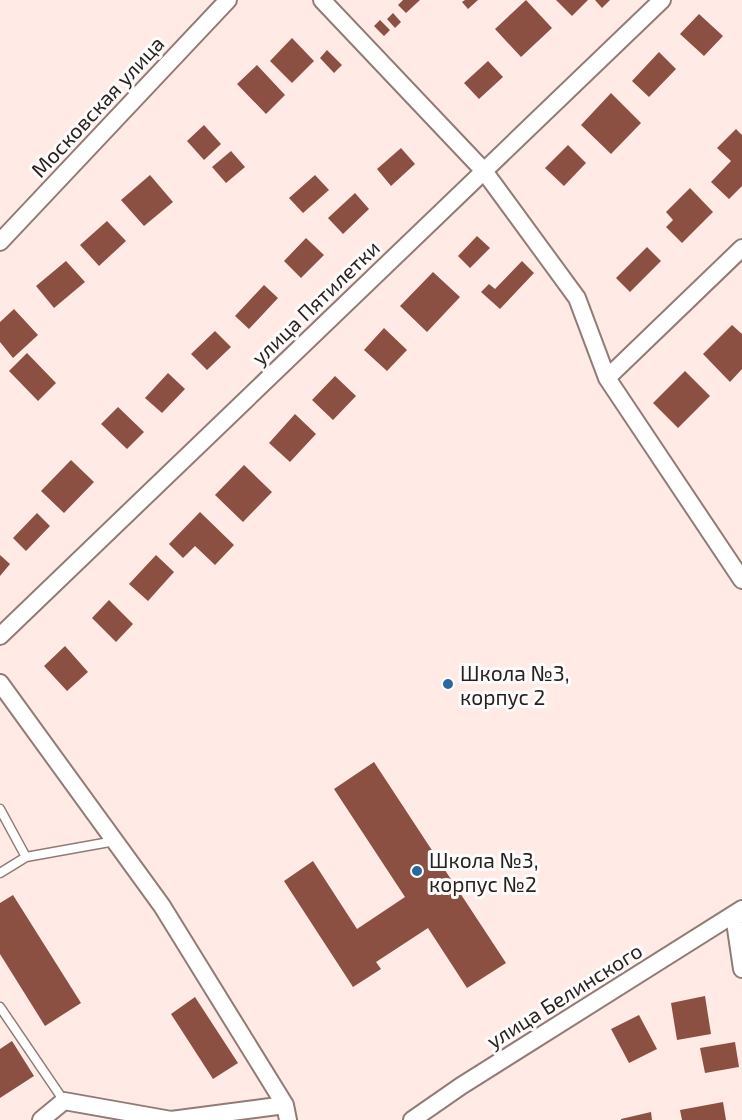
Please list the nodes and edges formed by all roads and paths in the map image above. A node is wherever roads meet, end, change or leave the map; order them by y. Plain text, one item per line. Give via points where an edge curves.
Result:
1 (228, 0) edge
2 (322, 0) edge
3 (662, 0) edge
4 (484, 171) junction
5 (0, 242) edge
6 (742, 248) edge
7 (608, 378) junction
8 (742, 580) edge
9 (0, 636) edge
10 (0, 683) edge
11 (0, 809) edge
12 (115, 842) junction
13 (26, 857) junction
14 (0, 873) edge
15 (739, 912) edge
16 (742, 969) edge
17 (0, 1007) edge
18 (64, 1101) junction
19 (287, 1112) edge
20 (41, 1120) edge
21 (411, 1120) edge

1 - 5 street, Московская улица
2 - 4 street
3 - 4 street, улица Пятилетки
4 - 7 street via 578,298
4 - 9 street, улица Пятилетки
6 - 7 street
7 - 8 street
10 - 12 street
11 - 13 lane
12 - 13 lane
12 - 19 street via 162,906
13 - 14 lane
15 - 16 street
15 - 21 street, улица Белинского
17 - 18 lane
18 - 19 street via 171,1120
18 - 20 street

